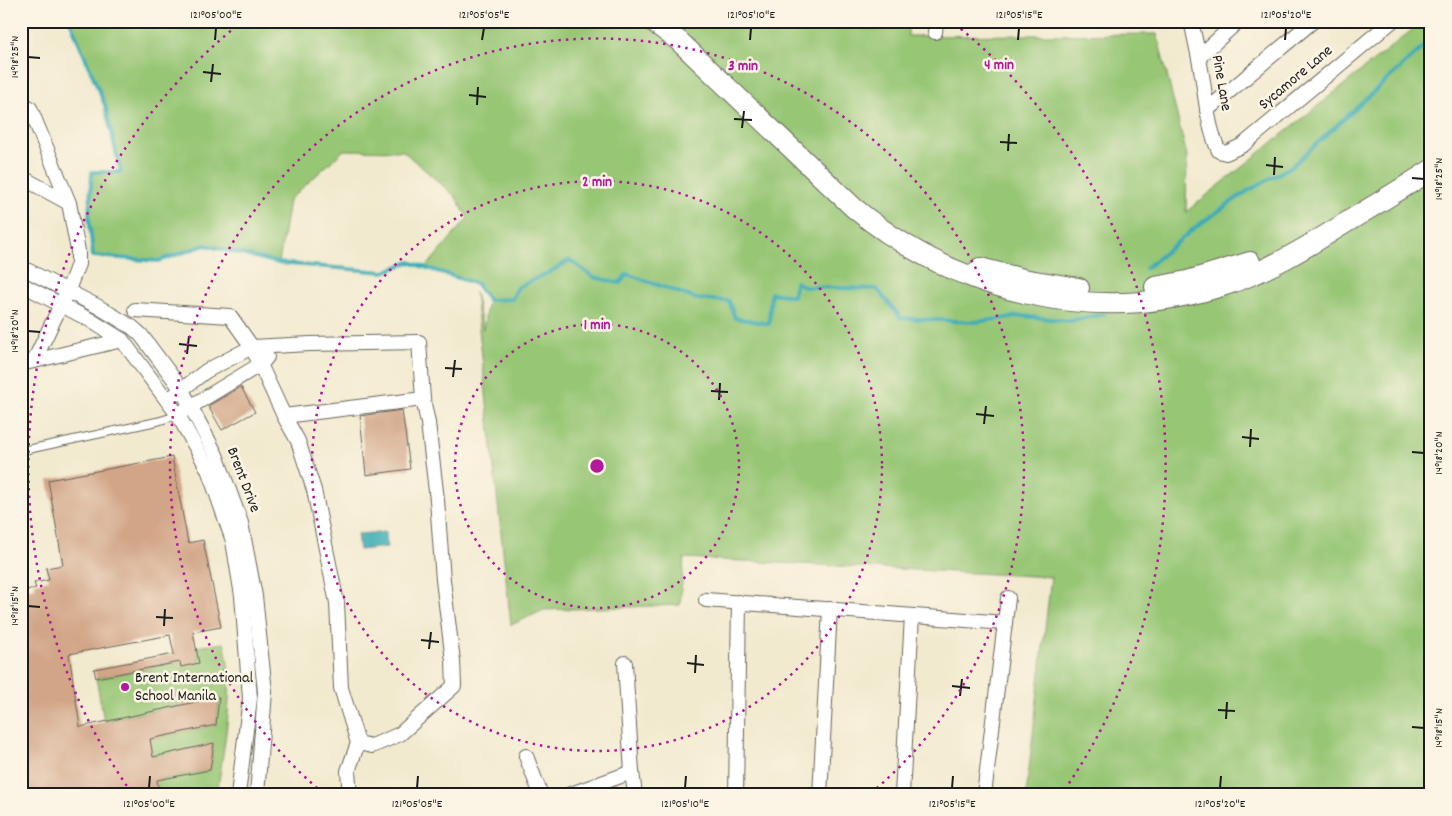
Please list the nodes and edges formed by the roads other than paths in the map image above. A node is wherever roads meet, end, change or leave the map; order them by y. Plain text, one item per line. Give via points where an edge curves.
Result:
1 (652, 21) edge
2 (676, 21) edge
3 (1191, 21) edge
4 (1238, 21) edge
5 (1312, 21) edge
6 (1392, 21) edge
7 (1199, 57) junction
8 (21, 103) edge
9 (1207, 110) junction
10 (1219, 151) joint
11 (1431, 156) edge
12 (1431, 170) edge
13 (21, 177) edge
14 (856, 201) junction
15 (69, 203) junction
16 (21, 267) edge
17 (21, 284) edge
18 (68, 290) junction
19 (1157, 293) junction
20 (61, 304) junction
21 (135, 310) dead end
22 (122, 340) junction
23 (252, 347) junction
24 (275, 347) junction
25 (27, 362) edge
26 (261, 364) junction
27 (182, 390) junction
28 (423, 399) junction
29 (168, 400) junction
30 (191, 407) junction
31 (178, 414) junction
32 (284, 416) junction
33 (21, 451) edge
34 (249, 596) junction
35 (1008, 598) dead end
36 (706, 600) dead end
37 (739, 602) junction
38 (830, 610) junction
39 (912, 616) junction
40 (1005, 623) junction
41 (625, 663) dead end
42 (358, 743) junction
43 (243, 755) junction
44 (526, 756) dead end
45 (260, 757) junction
46 (632, 772) junction
47 (238, 795) edge
48 (258, 795) edge
49 (350, 795) edge
50 (541, 795) edge
51 (568, 795) edge
52 (635, 795) edge
53 (736, 795) edge
54 (820, 795) edge
55 (902, 795) edge
56 (984, 795) edge

1 - 14 main road via 679,41
2 - 14 main road
3 - 7 street, Pine Lane
4 - 7 street
5 - 9 street
6 - 10 street, Sycamore Lane via 1243,145 1226,153
7 - 9 street, Pine Lane
8 - 15 street via 30,108
9 - 10 street, Pine Lane
11 - 19 main road via 1270,253
12 - 19 main road via 1306,248 1272,265 1220,287 1189,295
13 - 15 street
14 - 19 main road via 931,246 982,269 1065,287
15 - 18 street via 78,264
16 - 18 street, Brent Drive
17 - 20 street, Brent Drive
18 - 20 street
18 - 27 street, Brent Drive via 132,327
20 - 22 street, Brent Drive
20 - 25 street
21 - 23 street via 230,316
22 - 25 street
22 - 29 street, Brent Drive
23 - 24 street
23 - 26 street
23 - 27 street via 206,371
24 - 26 street
24 - 28 street via 419,342
26 - 30 street
26 - 32 street
27 - 29 street
27 - 30 street, Brent Drive
28 - 32 street
28 - 42 street via 436,493 454,686 400,734 372,746
29 - 31 street, Brent Drive
30 - 31 street
30 - 34 street, Brent Drive via 216,455 241,523
31 - 33 lane
31 - 34 street, Brent Drive via 208,469
32 - 42 street via 298,441 314,490 337,603 341,688
34 - 43 street, Brent Drive via 250,698
34 - 45 street, Brent Drive via 265,692
35 - 40 street
36 - 37 street
37 - 38 street
37 - 53 street
38 - 39 street
38 - 54 street
39 - 40 street
39 - 55 street
40 - 56 street
41 - 46 street
42 - 49 street via 348,771
43 - 45 street
43 - 47 street, Brent Drive
44 - 50 street
45 - 48 street, Brent Drive
46 - 51 street
46 - 52 street

